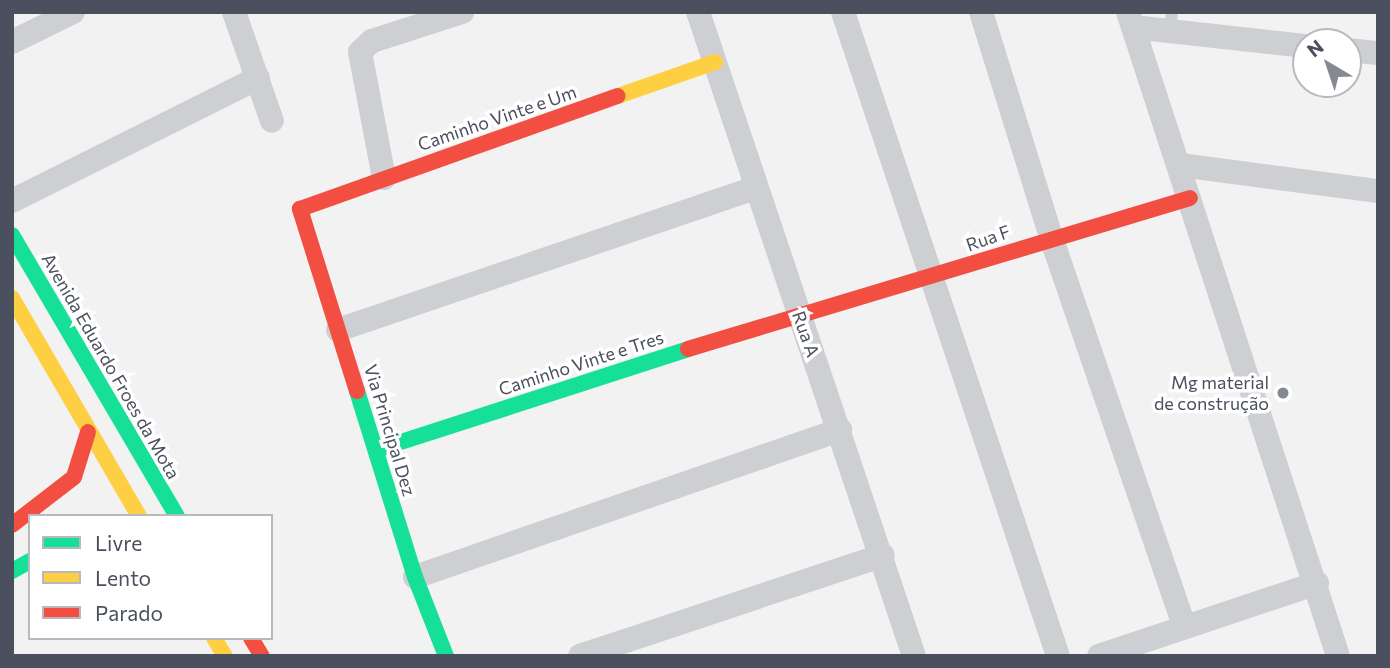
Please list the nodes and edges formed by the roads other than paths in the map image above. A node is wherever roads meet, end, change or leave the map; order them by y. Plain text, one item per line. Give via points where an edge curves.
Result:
1 (73, 12) edge
2 (234, 12) edge
3 (462, 12) edge
4 (698, 12) edge
5 (843, 12) edge
6 (981, 12) edge
7 (1131, 20) edge
8 (1171, 22) edge
9 (12, 42) edge
10 (1292, 44) edge
11 (715, 62) junction
12 (258, 78) junction
13 (272, 121) dead end
14 (1180, 165) junction
15 (384, 178) junction
16 (754, 188) junction
17 (1378, 191) edge
18 (1190, 198) junction
19 (12, 201) edge
20 (299, 215) joint
21 (12, 235) edge
22 (1051, 237) junction
23 (933, 277) junction
24 (12, 298) edge
25 (798, 313) junction
26 (338, 330) junction
27 (840, 430) junction
28 (88, 432) junction
29 (376, 450) junction
30 (138, 514) edge
31 (176, 514) edge
32 (12, 525) edge
33 (883, 555) junction
34 (28, 562) edge
35 (12, 571) edge
36 (415, 577) junction
37 (1317, 583) junction
38 (1184, 625) junction
39 (215, 640) edge
40 (252, 640) edge
41 (225, 656) edge
42 (262, 656) edge
43 (446, 656) edge
44 (580, 656) edge
45 (914, 656) edge
46 (1058, 656) edge
47 (1099, 656) edge
48 (1338, 656) edge

1 - 9 street
2 - 12 street
3 - 15 street via 372,41 360,52
4 - 11 street, Rua A
5 - 23 street
6 - 22 street
7 - 8 street
7 - 14 street
8 - 10 street
11 - 15 main road, Caminho Vinte e Um
11 - 16 street, Rua A
12 - 13 street
12 - 19 street
14 - 17 street
14 - 18 street
15 - 20 main road, Caminho Vinte e Um via 304,204
16 - 25 street, Rua A
16 - 26 street
18 - 22 main road, Rua F
18 - 37 street
20 - 26 main road, Via Principal Dez
21 - 31 main road, Avenida Eduardo Froes da Mota
22 - 23 main road, Rua F
22 - 38 street
23 - 25 main road, Rua F
23 - 46 street
24 - 28 main road
25 - 27 street, Rua A
25 - 29 main road, Caminho Vinte e Tres
26 - 29 main road, Via Principal Dez
27 - 33 street, Rua A
27 - 36 street
28 - 30 main road
28 - 32 main road via 74,477
29 - 36 main road, Via Principal Dez
33 - 44 street
33 - 45 street, Rua A
34 - 35 main road
36 - 43 main road, Via Principal Dez
37 - 38 street
37 - 48 street
38 - 47 street
39 - 41 main road
40 - 42 main road

